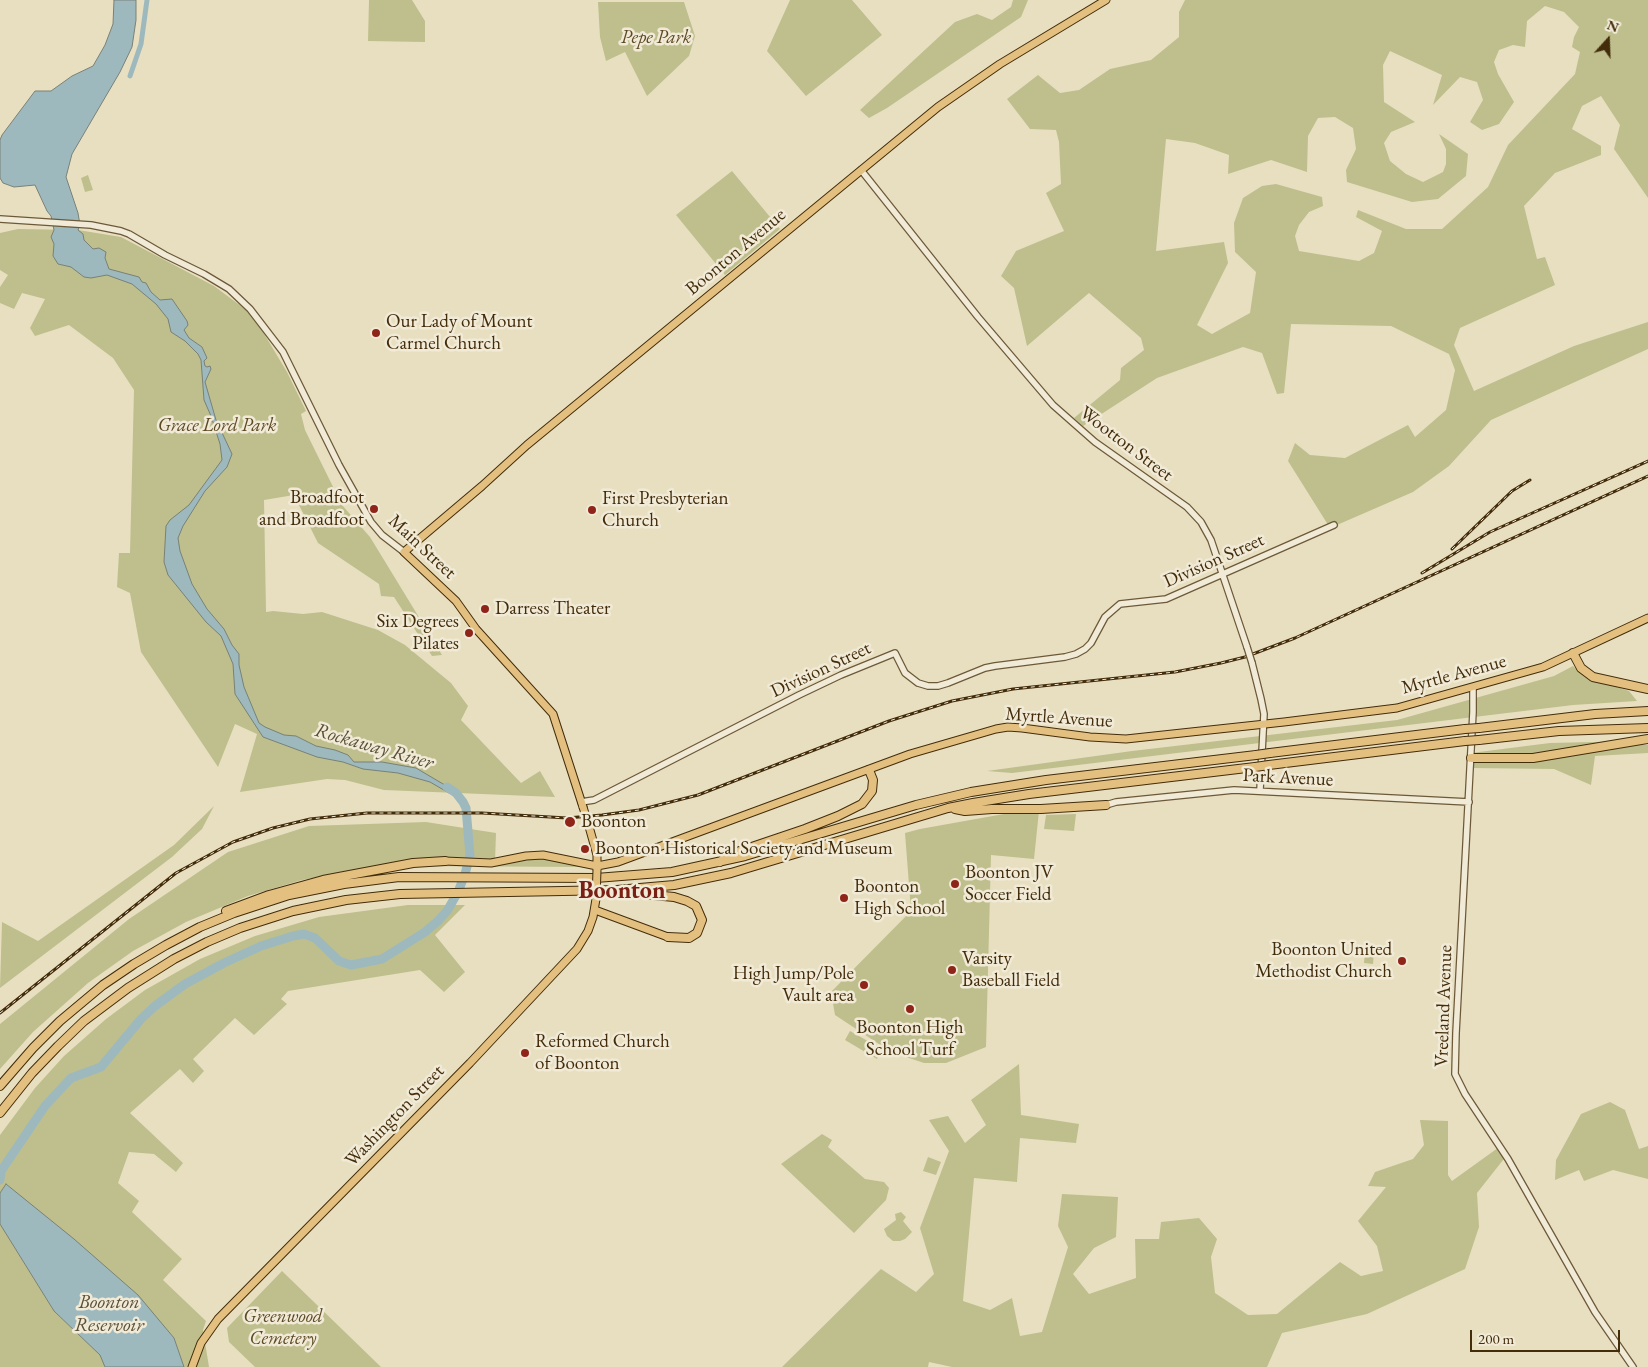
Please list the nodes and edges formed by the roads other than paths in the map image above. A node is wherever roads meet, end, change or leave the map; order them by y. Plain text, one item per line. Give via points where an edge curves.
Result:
1 (1106, 0) edge
2 (861, 170) junction
3 (0, 219) edge
4 (1334, 525) dead end
5 (404, 552) junction
6 (1222, 573) junction
7 (1648, 618) edge
8 (1573, 653) junction
9 (1473, 687) junction
10 (1648, 689) edge
11 (1648, 711) edge
12 (1264, 724) junction
13 (1648, 728) edge
14 (1648, 739) edge
15 (1471, 758) junction
16 (869, 770) junction
17 (1260, 790) junction
18 (1469, 802) junction
19 (582, 804) junction
20 (1106, 805) joint
21 (948, 808) junction
22 (448, 861) joint
23 (719, 863) junction
24 (597, 868) junction
25 (578, 891) junction
26 (594, 910) junction
27 (668, 937) joint
28 (150, 954) junction
29 (0, 1086) edge
30 (0, 1114) edge
31 (192, 1367) edge
32 (1633, 1367) edge

1 - 2 main road, Boonton Avenue via 974,81
2 - 5 main road, Boonton Avenue via 527,445
2 - 6 street, Wootton Street via 978,318 1053,405 1112,455 1194,514 1211,540
3 - 5 street, Main Street via 81,224 129,234 218,282 240,299 262,322 292,368 371,522
4 - 6 street, Division Street
5 - 19 main road, Main Street via 456,601 476,629 553,714
6 - 12 street, Wootton Street, bridge via 1252,663 1262,699
6 - 19 street, Division Street via 1166,599 1120,604 1105,617 1088,646 1068,657 985,668 948,683 928,686 911,678 894,653 808,691
7 - 8 main road, Myrtle Avenue
8 - 9 main road, Myrtle Avenue via 1530,672
8 - 10 highway via 1581,668 1593,677
9 - 12 main road, Myrtle Avenue via 1397,708
9 - 15 street, Vreeland Avenue
11 - 23 highway, bridge via 1576,716 1046,780 971,792 925,802
12 - 16 main road, Myrtle Avenue via 1126,738 1008,727 923,750
12 - 17 street, Wootton Street
13 - 21 highway, bridge via 1559,731 1465,741 1029,794
14 - 15 highway via 1543,757
15 - 18 street, Vreeland Avenue
16 - 23 highway via 873,780 872,791 862,804 806,829 728,855
16 - 24 main road, Myrtle Avenue
17 - 18 street, Park Avenue
17 - 20 street, Park Avenue via 1199,792
18 - 32 street, Vreeland Avenue via 1454,1066 1457,1080 1508,1159 1595,1312
19 - 24 main road, Main Street, bridge via 596,849
20 - 21 highway via 965,811
21 - 25 highway via 712,878 656,887
22 - 24 main road, Myrtle Avenue via 482,863 543,855
22 - 28 highway via 418,862 361,872 269,895 212,917
23 - 28 highway via 672,872 616,877 457,877 381,879 344,884 253,906 183,935
24 - 26 main road, Main Street, bridge
25 - 27 highway via 667,895 692,903 702,920 697,933 689,938
25 - 30 highway via 449,892 364,897 310,907 240,928 158,968 84,1021 32,1073
26 - 27 main road
26 - 31 main road, Washington Street via 588,931 577,949 218,1319 205,1336
28 - 29 highway via 103,985 67,1015

